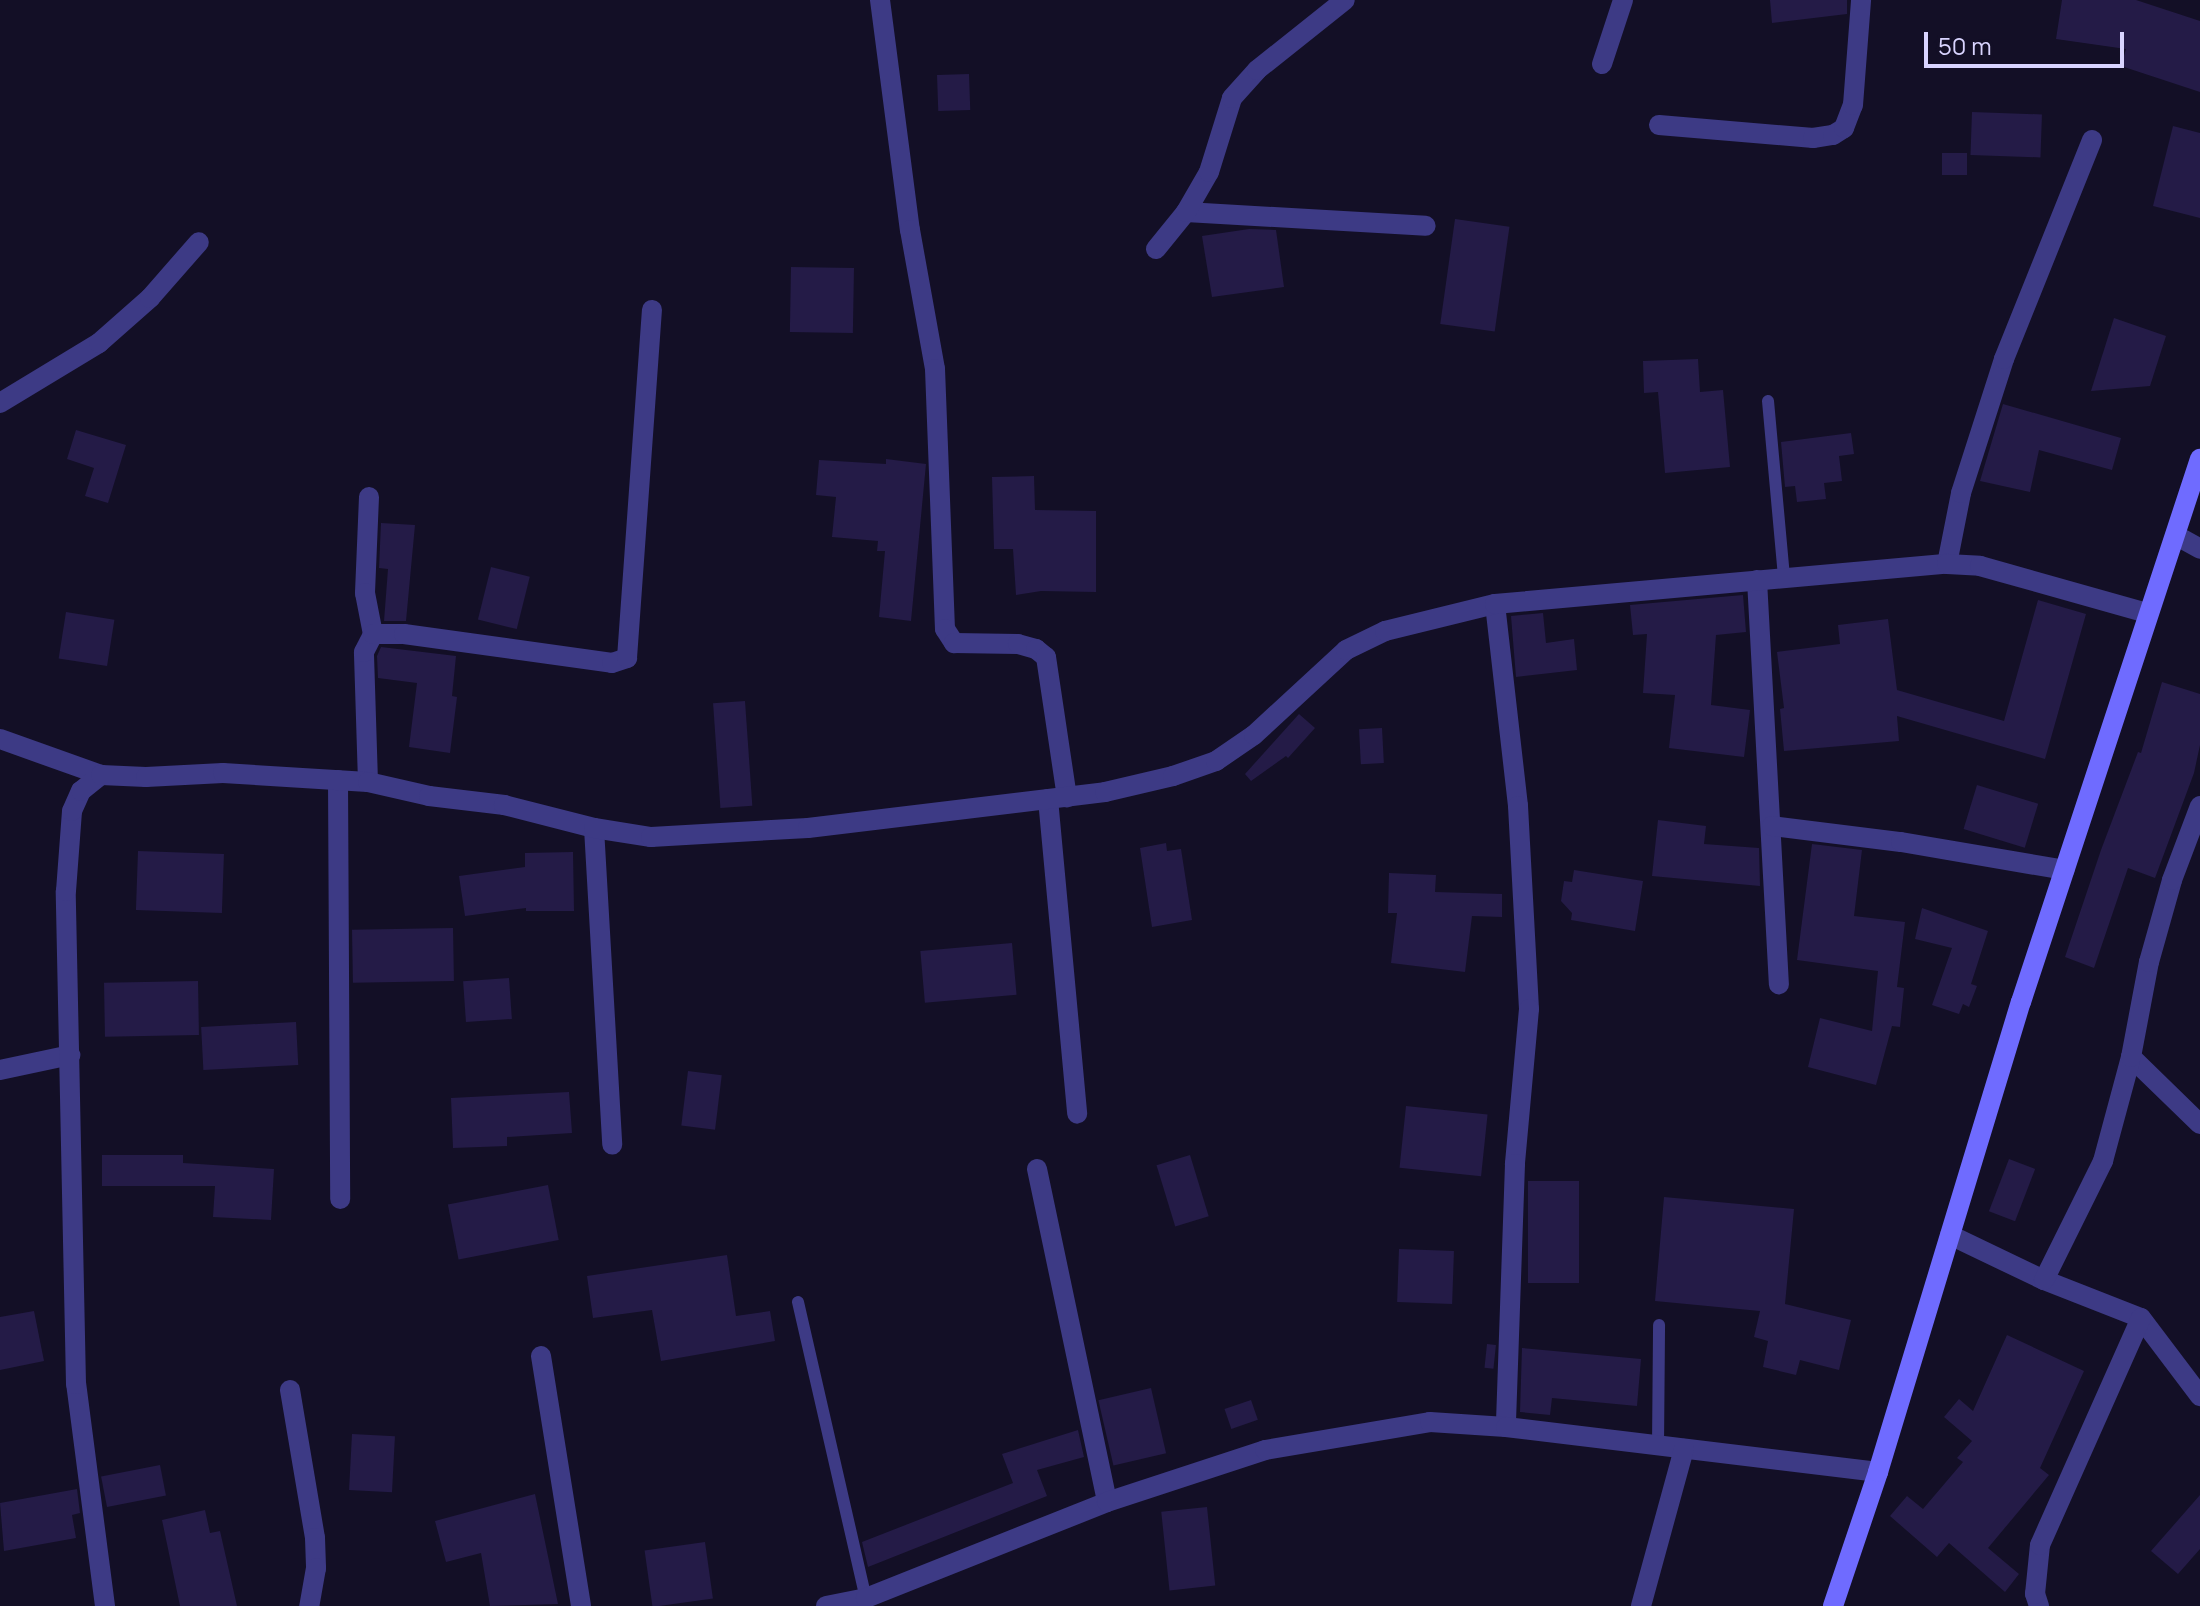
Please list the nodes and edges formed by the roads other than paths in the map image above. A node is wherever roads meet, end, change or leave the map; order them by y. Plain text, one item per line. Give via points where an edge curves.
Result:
1 (880, 0) edge
2 (1345, 0) edge
3 (1623, 0) edge
4 (1861, 0) edge
5 (1602, 64) dead end
6 (1659, 125) dead end
7 (2092, 140) dead end
8 (1186, 212) junction
9 (1426, 226) dead end
10 (199, 242) dead end
11 (1156, 249) dead end
12 (652, 310) dead end
13 (2, 396) edge
14 (1768, 401) dead end
15 (2200, 459) edge
16 (369, 497) dead end
17 (2177, 536) junction
18 (2200, 549) edge
19 (1947, 564) junction
20 (1784, 577) junction
21 (1757, 580) junction
22 (1495, 604) junction
23 (2147, 613) junction
24 (373, 634) junction
25 (0, 739) edge
26 (101, 775) junction
27 (338, 780) junction
28 (368, 782) junction
29 (1058, 798) junction
30 (2200, 806) edge
31 (1772, 826) junction
32 (594, 828) junction
33 (2196, 829) edge
34 (2065, 870) junction
35 (1779, 984) dead end
36 (70, 1055) junction
37 (2131, 1057) junction
38 (0, 1070) edge
39 (1077, 1114) dead end
40 (2200, 1124) edge
41 (612, 1144) dead end
42 (1037, 1169) dead end
43 (340, 1199) dead end
44 (1950, 1235) junction
45 (2044, 1280) junction
46 (798, 1302) dead end
47 (2141, 1318) junction
48 (1659, 1325) dead end
49 (541, 1356) dead end
50 (290, 1390) dead end
51 (2200, 1396) edge
52 (1506, 1427) junction
53 (1658, 1446) junction
54 (1684, 1449) junction
55 (1878, 1472) junction
56 (1107, 1502) junction
57 (866, 1598) junction
58 (105, 1606) edge
59 (309, 1606) edge
60 (581, 1606) edge
61 (826, 1606) edge
62 (1641, 1606) edge
63 (1833, 1606) edge
64 (2039, 1606) edge

1 - 29 street via 910,230 935,369 945,629 954,643 1018,644 1046,657
2 - 8 street via 1257,70 1232,98 1209,172
3 - 5 street
4 - 6 street via 1853,105 1844,128 1833,135 1813,138
7 - 19 street via 2004,359 1961,493
8 - 9 street
8 - 11 street
10 - 13 street via 150,298 99,343
12 - 24 street via 627,658 612,663
14 - 20 lane
15 - 17 street
16 - 24 street via 365,593
17 - 18 street
17 - 23 street
19 - 20 street
19 - 23 street via 1980,566
20 - 21 street
21 - 22 street
21 - 31 street
22 - 29 street via 1385,631 1346,650 1254,735 1216,761 1173,776
22 - 52 street via 1518,806 1529,1009 1515,1164
23 - 34 street
24 - 28 street via 364,652
25 - 26 street
26 - 27 street via 223,773
26 - 36 street via 81,791 72,811 66,891
27 - 28 street
27 - 43 street
28 - 32 street via 504,805
29 - 32 street via 808,828 651,837
29 - 39 street
30 - 33 street
31 - 34 street
31 - 35 street
32 - 41 street
33 - 37 street via 2149,962
34 - 44 street
36 - 38 street
36 - 58 street via 76,1384
37 - 40 street
37 - 45 street via 2103,1161
42 - 56 street
44 - 45 street
44 - 55 street
45 - 47 street
46 - 57 lane
47 - 51 street
47 - 64 street via 2040,1545 2035,1594
48 - 53 lane
49 - 60 street
50 - 59 street via 315,1538
52 - 53 street
52 - 56 street via 1430,1422 1265,1450
53 - 54 street
54 - 55 street
54 - 62 street
55 - 63 street
56 - 57 street
57 - 61 street

